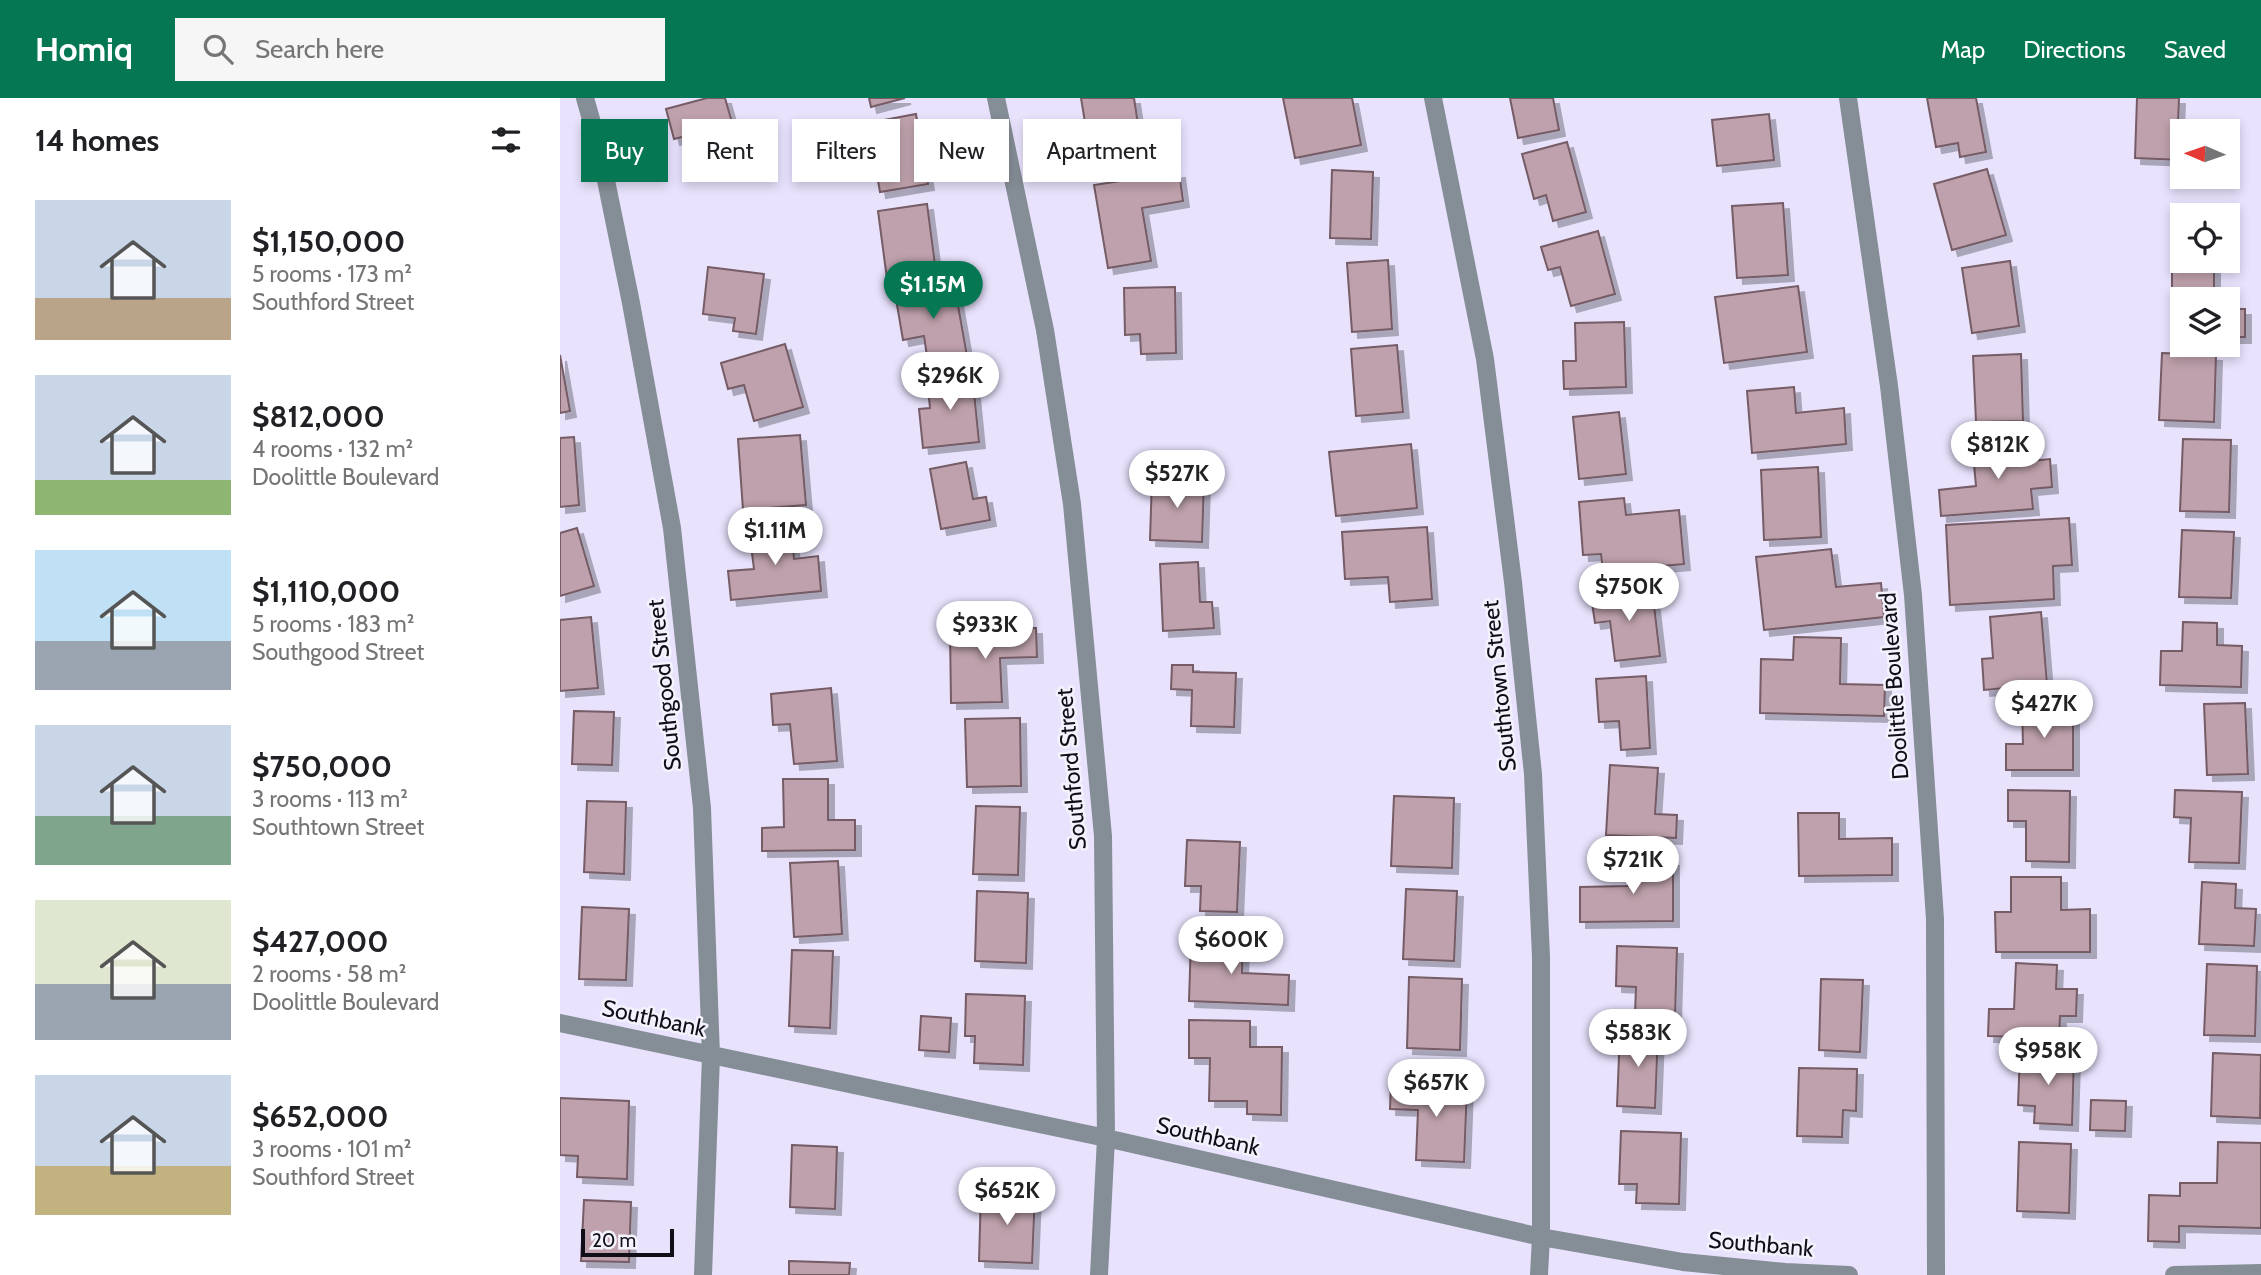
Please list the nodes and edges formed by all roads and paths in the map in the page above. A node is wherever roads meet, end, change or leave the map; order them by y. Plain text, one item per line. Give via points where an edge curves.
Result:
1 (585, 98) edge
2 (996, 98) edge
3 (1433, 98) edge
4 (1848, 98) edge
5 (560, 1023) edge
6 (711, 1056) junction
7 (1106, 1138) junction
8 (1541, 1237) junction
9 (2261, 1273) edge
10 (703, 1275) edge
11 (1099, 1275) edge
12 (1539, 1275) edge
13 (1849, 1275) edge
14 (1936, 1275) edge
15 (2174, 1275) edge

1 - 6 street, Southgood Street via 631,303 672,528 702,808
2 - 7 street, Southford Street via 1045,330 1072,504 1102,836
3 - 8 street, Southtown Street via 1485,359 1533,774 1541,957
4 - 14 street, Doolittle Boulevard via 1889,386 1914,609 1935,919
5 - 6 street, Southbank
6 - 7 street, Southbank
6 - 10 street, Southgood Street
7 - 8 street, Southbank
7 - 11 street, Southford Street
8 - 12 street, Southtown Street
8 - 13 street, Southbank via 1683,1262
9 - 15 street

